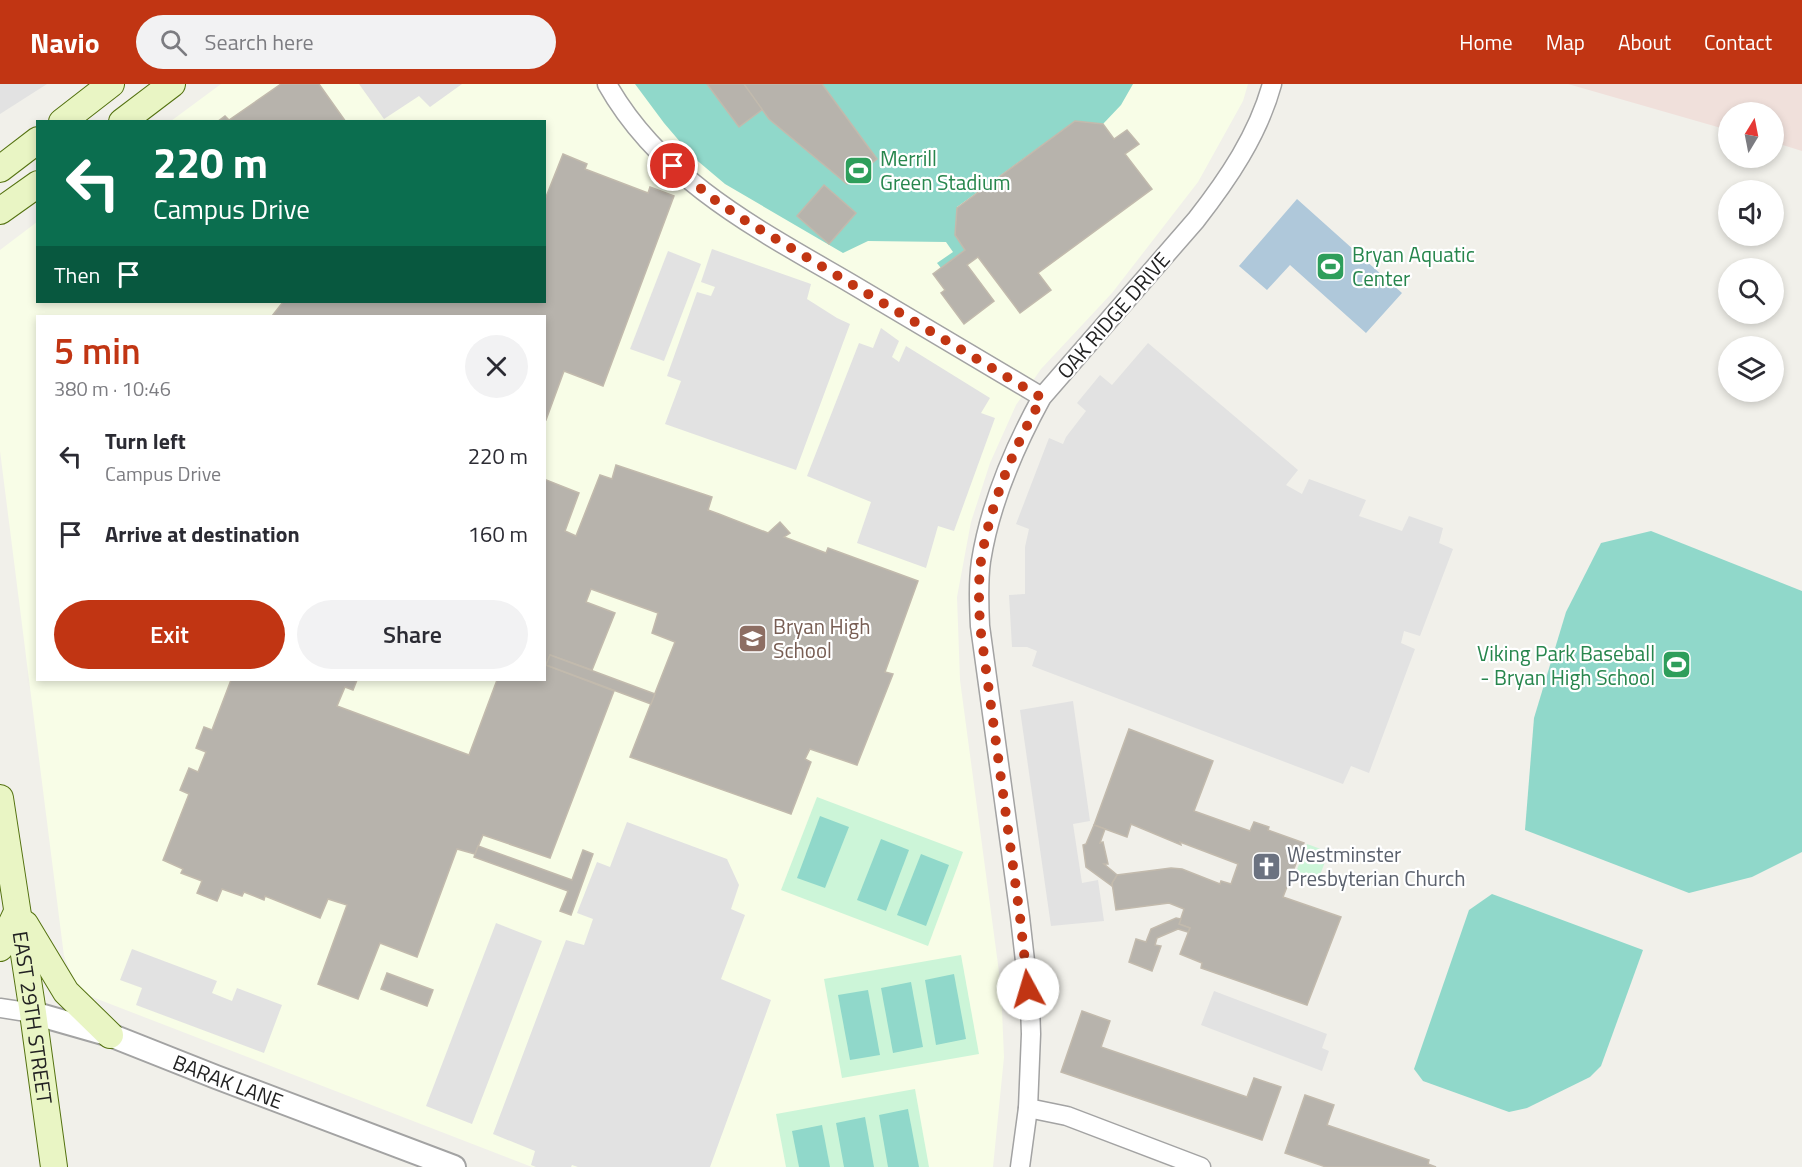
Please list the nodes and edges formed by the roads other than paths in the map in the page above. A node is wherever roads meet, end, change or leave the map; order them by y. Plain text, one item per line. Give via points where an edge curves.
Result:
1 (111, 84) edge
2 (172, 84) edge
3 (607, 84) edge
4 (1272, 84) edge
5 (65, 120) edge
6 (125, 120) edge
7 (36, 141) edge
8 (5, 162) edge
9 (36, 185) edge
10 (0, 211) edge
11 (1042, 398) junction
12 (0, 798) edge
13 (18, 912) junction
14 (0, 948) edge
15 (0, 1008) edge
16 (33, 1013) junction
17 (110, 1035) junction
18 (1028, 1108) junction
19 (54, 1167) edge
20 (454, 1167) edge
21 (1020, 1167) edge
22 (1201, 1167) edge

1 - 5 main road
2 - 6 main road
3 - 11 street via 661,155 715,200
4 - 11 street, OAK RIDGE DRIVE via 1261,117 1219,190
7 - 8 main road
9 - 10 main road
11 - 18 street, OAK RIDGE DRIVE via 1007,471 984,549 980,579 980,626 1030,1005
12 - 13 main road, EAST 29TH STREET
13 - 14 main road
13 - 16 main road, EAST 29TH STREET
13 - 17 main road via 66,992
15 - 16 street, BARAK LANE
16 - 17 street, BARAK LANE
16 - 19 main road, EAST 29TH STREET
17 - 20 street, BARAK LANE
18 - 21 street, OAK RIDGE DRIVE
18 - 22 street via 1067,1116

